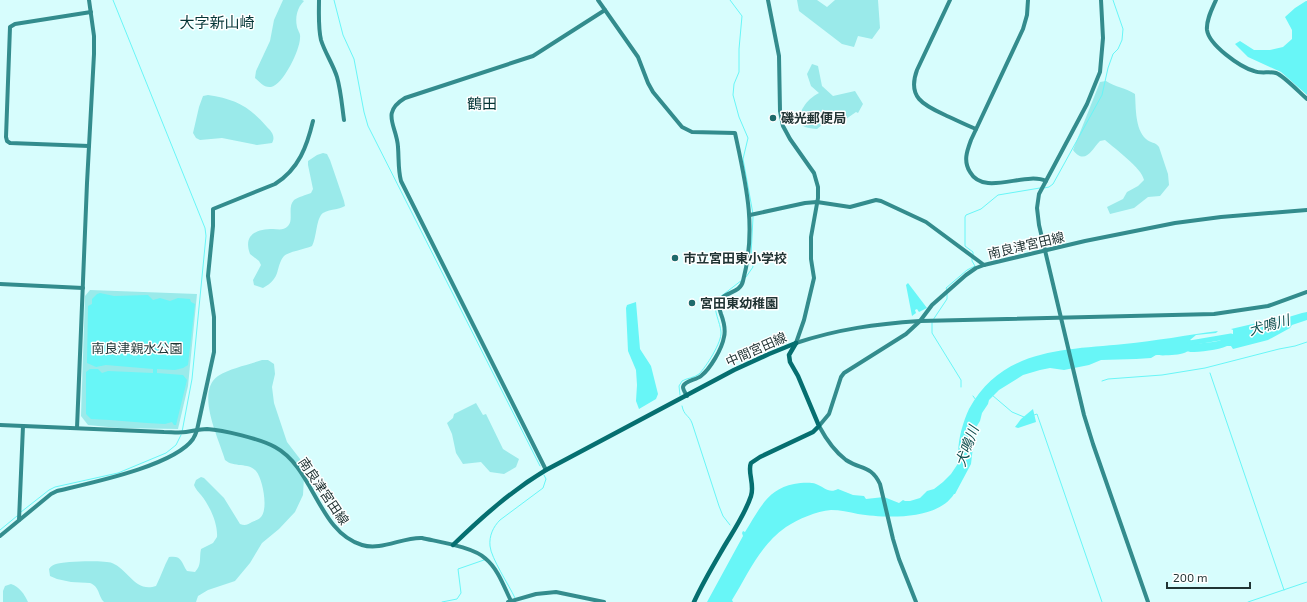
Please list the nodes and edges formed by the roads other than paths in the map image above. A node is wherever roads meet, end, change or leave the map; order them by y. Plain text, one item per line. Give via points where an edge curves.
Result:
1 (89, 0) edge
2 (319, 0) edge
3 (598, 0) edge
4 (768, 0) edge
5 (950, 0) edge
6 (1028, 0) edge
7 (1101, 0) edge
8 (1216, 0) edge
9 (605, 10) junction
10 (91, 12) junction
11 (1307, 99) edge
12 (344, 120) dead end
13 (313, 121) dead end
14 (976, 130) junction
15 (89, 146) junction
16 (1046, 181) junction
17 (817, 202) junction
18 (1307, 210) edge
19 (751, 214) junction
20 (1045, 250) junction
21 (984, 266) junction
22 (0, 284) edge
23 (83, 288) junction
24 (1307, 292) edge
25 (1062, 318) junction
26 (920, 321) junction
27 (796, 343) junction
28 (687, 396) junction
29 (0, 425) edge
30 (23, 426) junction
31 (819, 426) junction
32 (77, 428) junction
33 (197, 430) junction
34 (546, 470) junction
35 (19, 520) junction
36 (0, 536) edge
37 (453, 545) junction
38 (509, 601) edge
39 (604, 602) edge
40 (694, 602) edge
41 (916, 602) edge
42 (1148, 602) edge

1 - 10 street
2 - 12 street via 321,39 337,76
3 - 9 street
4 - 17 street via 779,56 782,122 814,173 818,187
5 - 14 street via 914,77 914,88 919,100 928,107
6 - 14 street via 1023,29
7 - 16 street via 1103,38 1100,72 1087,104
8 - 11 street via 1208,21 1210,39 1222,52 1248,69 1277,74
9 - 19 street via 638,57 653,92 682,127 692,132 735,133
9 - 34 street via 534,56 405,98 394,107 391,116 398,146 398,172 401,181
10 - 15 street via 94,54
10 - 15 street via 15,24 10,28 6,137 10,143
13 - 33 street via 302,155 282,179 213,209 208,276 214,317 214,352
14 - 16 street via 966,154 966,164 974,178 991,184 1034,178
15 - 23 street
16 - 20 street via 1037,208
17 - 19 street
17 - 21 street via 850,207 882,200 926,222
17 - 27 street via 811,237 814,278
18 - 20 street, 南良津宮田線 via 1191,221
19 - 28 street via 743,282 739,288 719,302 725,326 720,350 704,373 684,386
20 - 21 street, 南良津宮田線
20 - 25 street
21 - 26 street, 南良津宮田線 via 976,268 948,290
22 - 23 street
23 - 32 street
24 - 25 street via 1268,306 1234,312
25 - 26 street
25 - 42 street via 1093,444
26 - 27 street via 849,328
26 - 31 street, 南良津宮田線 via 906,334 844,373 829,414
27 - 28 main road, 中間宮田線 via 748,364
27 - 31 main road, 中間宮田線 via 789,355 790,362
28 - 34 main road, 中間宮田線
29 - 30 street, 南良津宮田線
30 - 32 street, 南良津宮田線
30 - 35 street
31 - 40 main road via 813,432 751,463 751,496 738,525
31 - 41 street via 839,454 871,471 877,477 899,559
32 - 33 street, 南良津宮田線 via 179,432
33 - 35 street via 190,442 170,456 122,475 51,494
33 - 37 street, 南良津宮田線 via 209,429 262,441 284,453 293,462 340,533 363,546 372,547 415,537
34 - 37 main road, 中間宮田線 via 500,502
35 - 36 street
37 - 38 street, 南良津宮田線 via 487,559
38 - 39 street, 南良津宮田線 via 556,592

